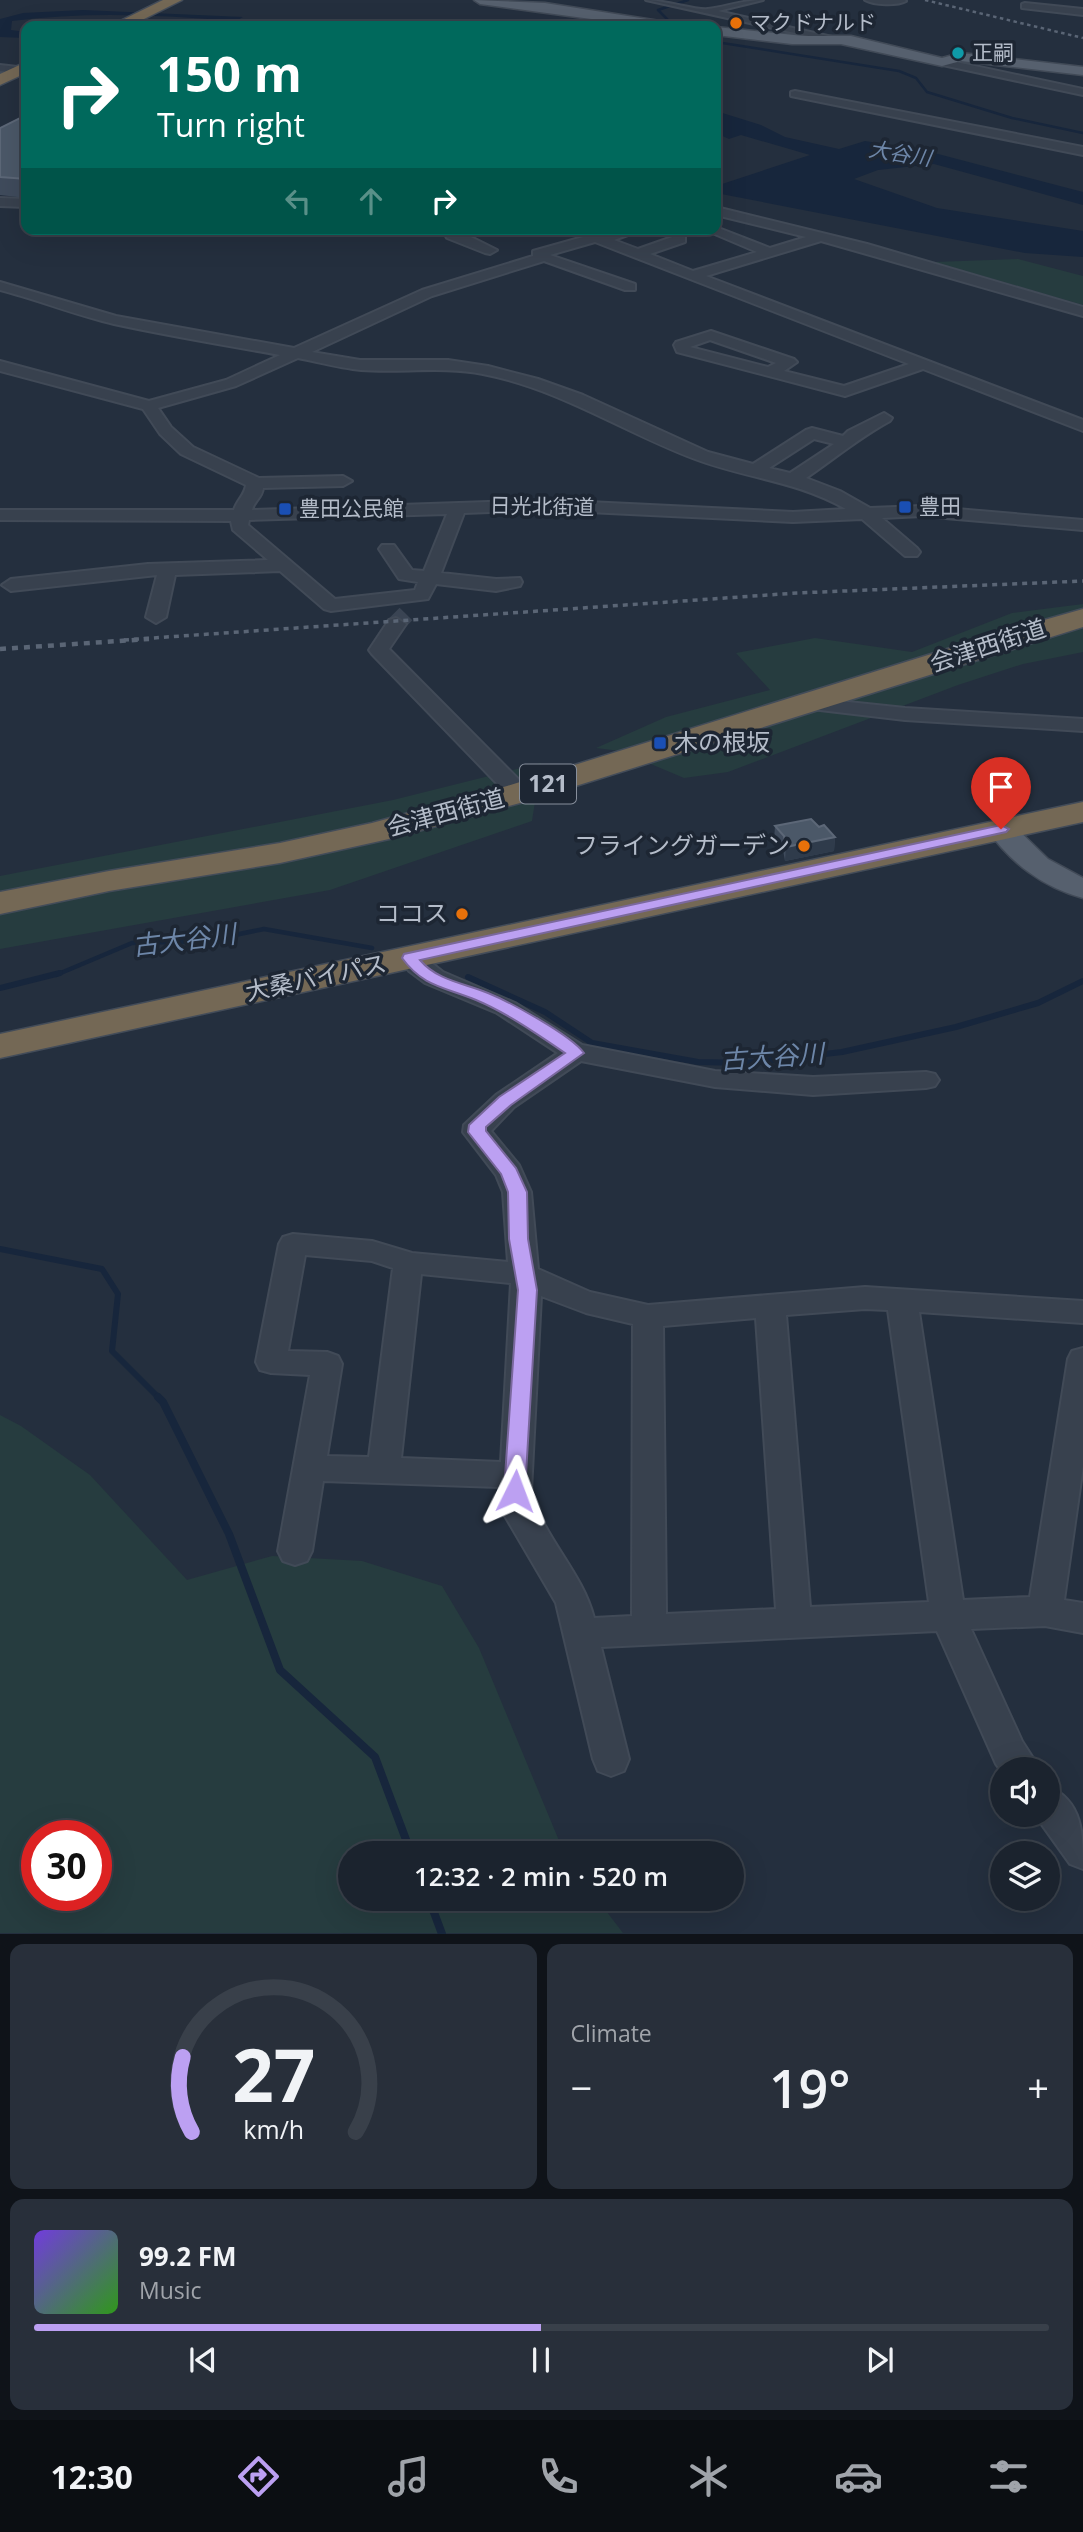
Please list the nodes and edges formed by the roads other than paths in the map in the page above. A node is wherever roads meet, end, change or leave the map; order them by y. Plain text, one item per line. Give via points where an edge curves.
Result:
1 (175, 0) edge
2 (186, 0) edge
3 (480, 0) edge
4 (651, 0) edge
5 (663, 0) edge
6 (758, 0) edge
7 (870, 0) edge
8 (901, 1) edge
9 (533, 3) edge
10 (1025, 8) dead end
11 (709, 10) junction
12 (1083, 12) edge
13 (129, 21) edge
14 (140, 21) edge
15 (637, 21) edge
16 (721, 31) edge
17 (839, 39) junction
18 (944, 61) junction
19 (0, 68) edge
20 (21, 71) edge
21 (1083, 71) edge
22 (21, 72) edge
23 (21, 73) edge
24 (0, 80) edge
25 (0, 86) edge
26 (1083, 91) edge
27 (795, 94) dead end
28 (1083, 151) edge
29 (0, 202) edge
30 (21, 203) edge
31 (721, 212) edge
32 (837, 233) dead end
33 (721, 234) edge
34 (452, 235) edge
35 (588, 235) edge
36 (614, 235) edge
37 (822, 237) junction
38 (598, 239) junction
39 (680, 239) dead end
40 (745, 244) junction
41 (491, 250) dead end
42 (766, 251) junction
43 (637, 254) junction
44 (544, 257) junction
45 (730, 263) junction
46 (693, 275) junction
47 (0, 286) edge
48 (630, 287) dead end
49 (1083, 313) edge
50 (296, 352) junction
51 (924, 365) junction
52 (0, 366) edge
53 (770, 372) junction
54 (149, 406) junction
55 (884, 418) dead end
56 (1083, 426) edge
57 (847, 442) junction
58 (756, 469) junction
59 (793, 479) junction
60 (343, 481) dead end
61 (256, 483) junction
62 (457, 506) junction
63 (864, 512) junction
64 (0, 514) edge
65 (242, 515) junction
66 (1083, 524) edge
67 (388, 549) dead end
68 (911, 552) dead end
69 (284, 565) junction
70 (167, 569) junction
71 (513, 582) dead end
72 (11, 585) dead end
73 (425, 587) junction
74 (156, 617) dead end
75 (1083, 618) edge
76 (810, 704) junction
77 (1083, 725) edge
78 (519, 793) junction
79 (1083, 812) edge
80 (1083, 830) edge
81 (1007, 837) junction
82 (1083, 889) edge
83 (0, 903) edge
84 (416, 965) junction
85 (0, 1046) edge
86 (576, 1053) junction
87 (0, 1062) edge
88 (926, 1080) dead end
89 (408, 1262) junction
90 (524, 1275) junction
91 (902, 1301) junction
92 (770, 1306) junction
93 (1083, 1312) edge
94 (648, 1316) junction
95 (1083, 1359) edge
96 (309, 1468) junction
97 (384, 1470) junction
98 (516, 1475) junction
99 (295, 1551) dead end
100 (1045, 1611) junction
101 (948, 1616) junction
102 (1083, 1618) edge
103 (794, 1623) junction
104 (649, 1630) junction
105 (580, 1633) junction
106 (1013, 1757) edge
107 (611, 1759) dead end
108 (1060, 1819) edge
109 (1083, 1851) edge

1 - 13 highway
2 - 14 highway
3 - 9 main road
4 - 17 street
5 - 11 street
6 - 11 street
7 - 8 street
9 - 15 main road
10 - 12 street
11 - 17 street
16 - 17 main road
17 - 18 main road
18 - 21 main road via 961,57
18 - 26 street
19 - 20 street
22 - 24 highway
23 - 25 highway
27 - 28 street
29 - 30 street
31 - 37 street
32 - 37 street
33 - 40 street
34 - 41 street
35 - 38 street
36 - 38 street
37 - 42 street
37 - 49 street
38 - 43 street
38 - 44 street via 538,254
39 - 43 street
40 - 42 street
40 - 45 street via 715,253
42 - 45 street
43 - 46 street
44 - 48 street
44 - 50 street via 427,293
45 - 46 street
46 - 51 street
47 - 50 street via 116,320
50 - 54 street via 230,383
50 - 58 street via 360,365 484,369 578,398 702,456
51 - 53 street via 845,391
51 - 56 street
52 - 54 street
53 - 53 street via 682,349 681,345 710,335 789,362
54 - 61 street via 162,428 183,447
55 - 57 street via 854,433
57 - 58 street via 813,433
57 - 59 street
58 - 59 street
59 - 63 street
60 - 61 street
61 - 65 street
62 - 63 street, 日光北街道 via 547,505 793,517
62 - 65 street, 日光北街道
62 - 73 street
63 - 66 street, 日光北街道 via 947,512
63 - 68 street
64 - 65 street, 日光北街道
65 - 69 street via 239,526
67 - 73 street via 406,575
69 - 70 street
69 - 73 street via 331,604
70 - 72 street
70 - 74 street
71 - 73 street
73 - 78 street via 379,650
75 - 76 highway, 会津西街道 / 121
76 - 77 street
76 - 78 highway, 会津西街道 / 121
78 - 83 highway, 会津西街道 / 121 via 333,843
79 - 81 highway, 大桑バイパス
80 - 81 highway, 大桑バイパス
81 - 82 main road via 1039,868
81 - 84 highway, 大桑バイパス
84 - 85 highway, 大桑バイパス
84 - 86 street via 442,983 482,996 535,1025
84 - 87 highway, 大桑バイパス
86 - 88 street via 715,1079 813,1086
86 - 90 street via 477,1125 477,1132 509,1172 517,1192
89 - 90 street
89 - 96 street via 372,1251 293,1244 271,1362 327,1364
89 - 97 street
90 - 94 street via 558,1292
90 - 98 street via 527,1290
91 - 92 street via 865,1298
91 - 93 street
91 - 101 street
92 - 94 street
92 - 103 street
94 - 104 street
95 - 100 street
96 - 97 street
96 - 99 street
97 - 98 street
98 - 105 street via 522,1516 572,1600
100 - 101 street
100 - 102 street
101 - 103 street
101 - 106 street
103 - 104 street
104 - 105 street
105 - 107 street
108 - 109 street

